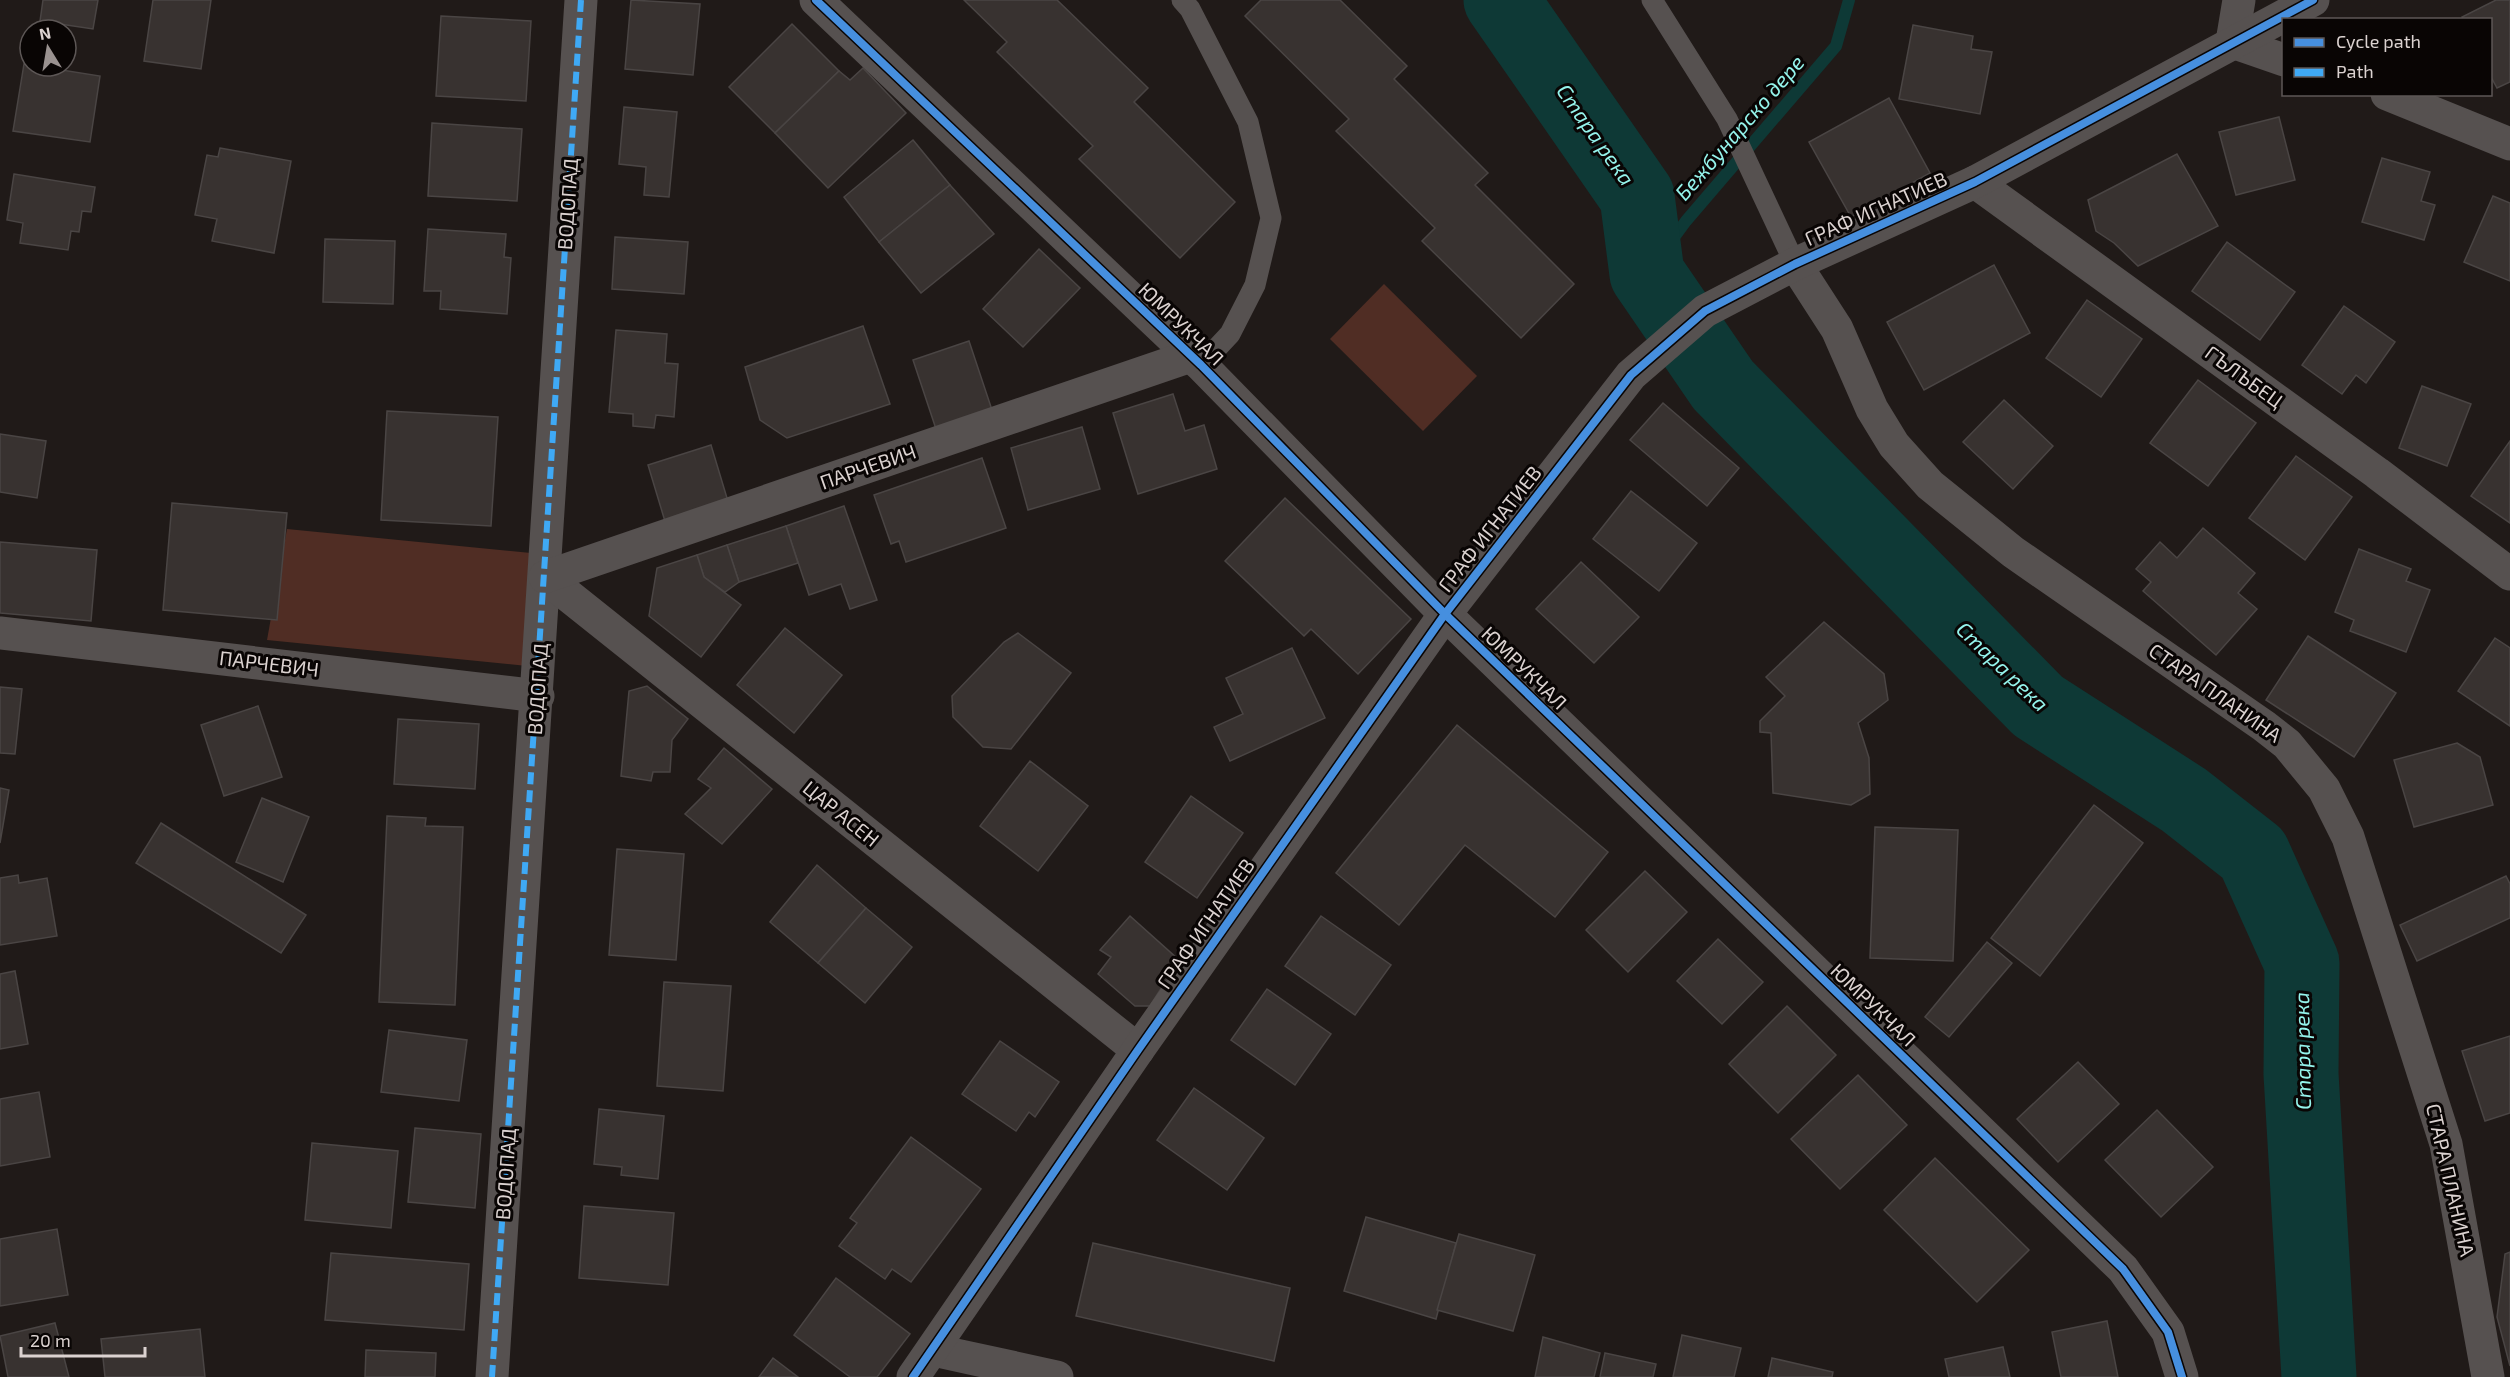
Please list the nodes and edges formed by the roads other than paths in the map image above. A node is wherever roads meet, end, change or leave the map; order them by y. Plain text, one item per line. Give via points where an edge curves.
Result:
1 (581, 0) edge
2 (816, 0) edge
3 (1182, 0) edge
4 (1652, 0) edge
5 (2239, 0) edge
6 (2313, 0) edge
7 (2232, 42) junction
8 (2282, 60) edge
9 (2392, 96) edge
10 (2510, 144) edge
11 (1976, 182) junction
12 (1795, 264) junction
13 (1196, 360) junction
14 (2510, 574) edge
15 (545, 578) junction
16 (1445, 614) junction
17 (0, 633) edge
18 (538, 696) junction
19 (1138, 1050) junction
20 (933, 1350) junction
21 (492, 1377) edge
22 (913, 1377) edge
23 (1057, 1377) edge
24 (2182, 1377) edge
25 (2488, 1377) edge

1 - 15 street, ВОДОПАД
2 - 13 street, ЮМРУКЧАЛ
3 - 13 lane via 1248,122 1271,218 1255,285 1230,334
4 - 12 lane via 1727,119
5 - 7 street
6 - 7 street, ГРАФ ИГНАТИЕВ
7 - 8 street
7 - 11 street, ГРАФ ИГНАТИЕВ
9 - 10 street
11 - 12 street, ГРАФ ИГНАТИЕВ
11 - 14 street, ГЪЛЪБЕЦ
12 - 16 street, ГРАФ ИГНАТИЕВ via 1704,311 1631,375
12 - 25 street, СТАРА ПЛАНИНА via 1837,329 1872,409 1894,445 1930,485 2013,552 2264,726 2287,744 2324,789 2348,837 2446,1144
13 - 15 street, ПАРЧЕВИЧ
13 - 16 street, ЮМРУКЧАЛ
15 - 18 street, ВОДОПАД
15 - 19 street, ЦАР АСЕН
16 - 19 street, ГРАФ ИГНАТИЕВ
16 - 24 street, ЮМРУКЧАЛ via 2123,1269 2168,1332
17 - 18 street, ПАРЧЕВИЧ
18 - 21 street, ВОДОПАД
19 - 20 street, ГРАФ ИГНАТИЕВ
20 - 22 street, ГРАФ ИГНАТИЕВ
20 - 23 street

